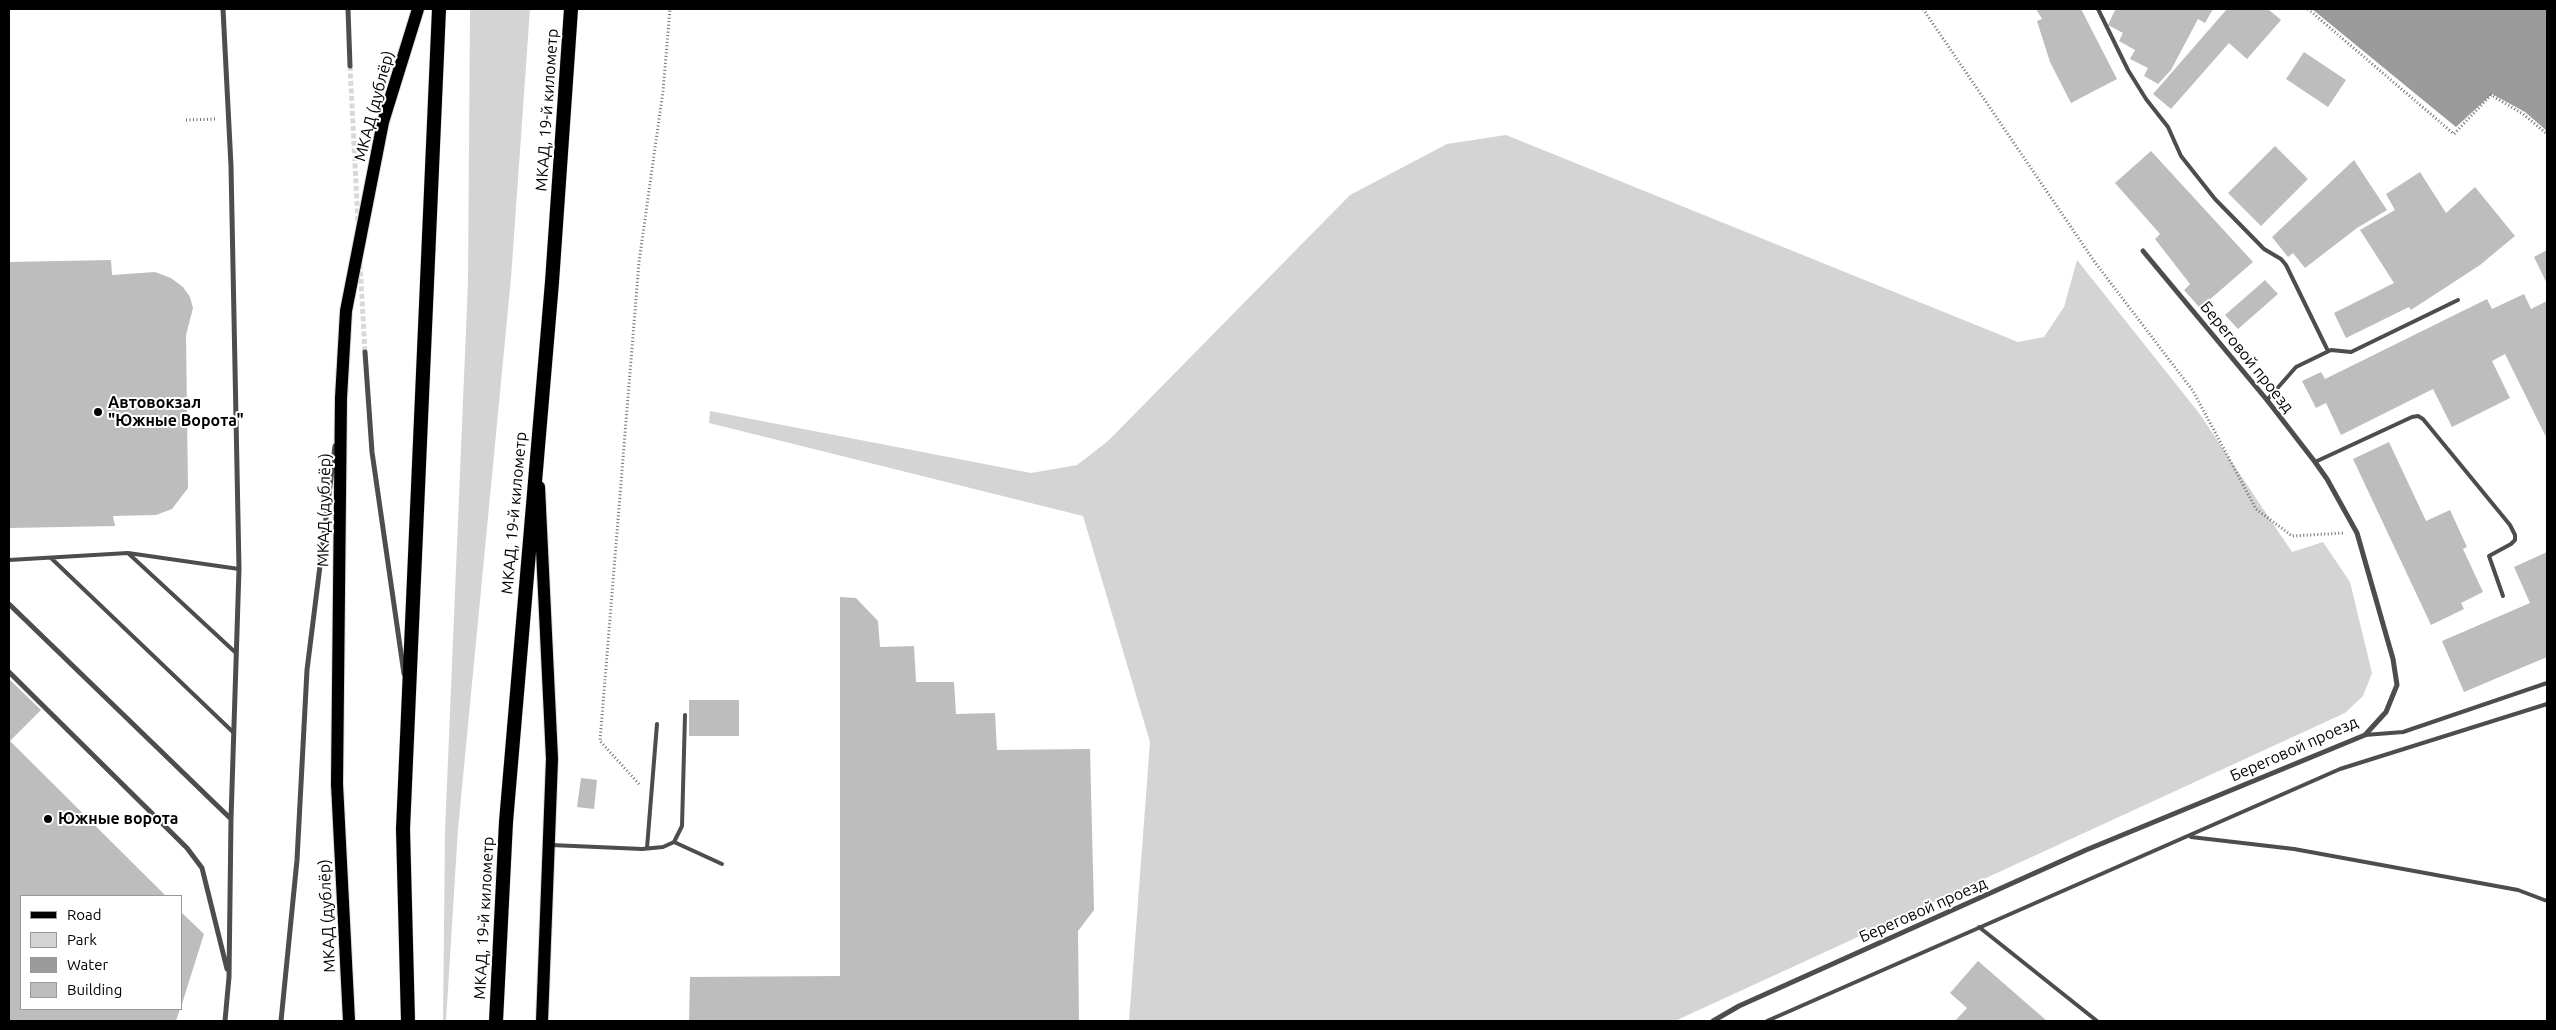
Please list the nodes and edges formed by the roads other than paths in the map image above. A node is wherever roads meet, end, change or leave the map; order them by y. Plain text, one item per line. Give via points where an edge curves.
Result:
1 (223, 9) edge
2 (348, 9) edge
3 (418, 9) edge
4 (439, 9) edge
5 (571, 9) edge
6 (2098, 9) edge
7 (350, 66) tunnel mouth
8 (2143, 251) dead end
9 (2458, 300) dead end
10 (2328, 351) junction
11 (365, 352) tunnel mouth
12 (341, 398) junction
13 (2267, 400) junction
14 (537, 441) junction
15 (2315, 462) junction
16 (128, 554) junction
17 (50, 558) junction
18 (9, 560) edge
19 (239, 568) junction
20 (2503, 596) dead end
21 (9, 604) edge
22 (238, 654) junction
23 (9, 672) edge
24 (2547, 683) edge
25 (2547, 704) edge
26 (409, 707) junction
27 (684, 715) dead end
28 (657, 724) dead end
29 (234, 733) junction
30 (2365, 735) junction
31 (231, 819) junction
32 (2189, 836) junction
33 (674, 842) junction
34 (549, 845) junction
35 (647, 848) junction
36 (722, 864) dead end
37 (2547, 901) edge
38 (1978, 927) junction
39 (229, 977) junction
40 (225, 1021) edge
41 (281, 1021) edge
42 (349, 1021) edge
43 (408, 1021) edge
44 (496, 1021) edge
45 (542, 1021) edge
46 (1713, 1021) edge
47 (1768, 1021) edge
48 (2097, 1021) edge

1 - 19 street via 231,166
2 - 7 street
3 - 12 main road, МКАД (дублёр) via 379,140 346,311
4 - 26 highway
5 - 14 highway, МКАД, 19-й километр
6 - 10 lane via 2128,70 2168,127 2181,156 2215,199 2257,242 2286,265
8 - 13 street, Береговой проезд
9 - 10 lane via 2351,352
10 - 13 lane via 2296,367
11 - 26 street via 372,452
12 - 41 street via 307,670 297,860
12 - 42 main road, МКАД (дублёр) via 337,784
13 - 15 street, Береговой проезд
14 - 34 main road via 552,759
14 - 44 highway, МКАД, 19-й километр via 506,822
15 - 20 lane via 2412,417 2423,419 2515,535 2511,544 2489,556
15 - 30 street, Береговой проезд via 2357,532 2393,659 2397,685 2386,712
16 - 17 lane
16 - 19 lane
16 - 22 lane
17 - 18 lane
17 - 29 lane
19 - 22 street
21 - 31 street
22 - 29 street
23 - 39 street via 192,854 202,868
24 - 30 lane via 2403,732
25 - 32 lane via 2340,769
26 - 43 highway via 403,829
27 - 33 lane via 682,826
28 - 35 lane
29 - 31 street
30 - 46 street, Береговой проезд via 2076,854
31 - 39 street
32 - 37 lane via 2303,851 2518,890
32 - 38 lane
33 - 35 lane via 664,847
33 - 36 lane
34 - 35 lane
34 - 45 main road
38 - 47 lane
38 - 48 lane
39 - 40 street

